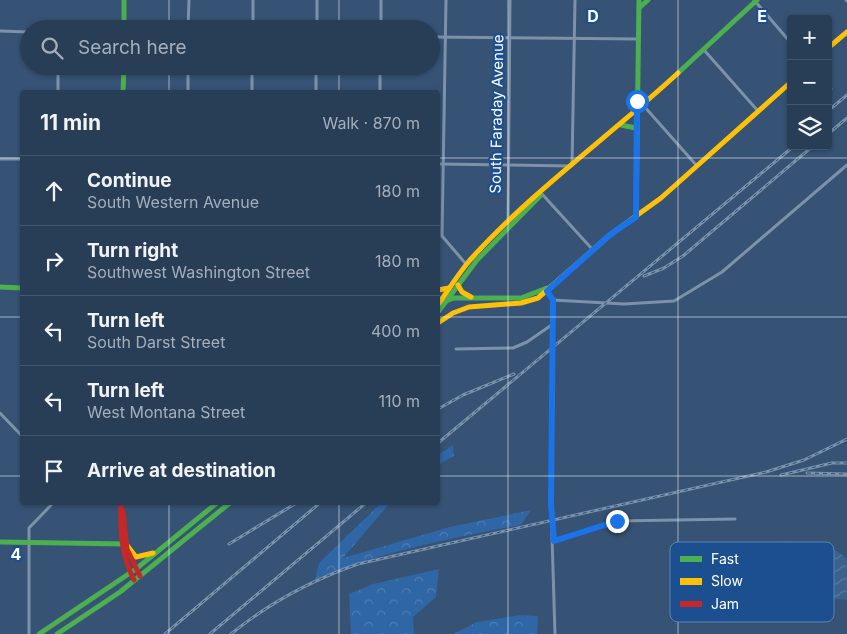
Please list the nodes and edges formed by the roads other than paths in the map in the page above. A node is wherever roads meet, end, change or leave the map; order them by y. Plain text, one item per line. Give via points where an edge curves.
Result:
1 (124, 0) edge
2 (189, 0) edge
3 (253, 0) edge
4 (317, 0) edge
5 (381, 0) edge
6 (446, 0) edge
7 (510, 0) edge
8 (575, 0) edge
9 (639, 0) edge
10 (648, 0) edge
11 (755, 1) edge
12 (639, 8) junction
13 (124, 20) edge
14 (188, 20) edge
15 (253, 20) edge
16 (317, 20) edge
17 (381, 20) edge
18 (0, 31) edge
19 (20, 32) edge
20 (847, 32) edge
21 (440, 37) edge
22 (445, 37) junction
23 (510, 38) junction
24 (787, 38) edge
25 (574, 39) junction
26 (638, 39) junction
27 (832, 45) edge
28 (704, 50) junction
29 (58, 75) edge
30 (124, 75) edge
31 (188, 75) edge
32 (252, 75) edge
33 (316, 75) edge
34 (380, 75) edge
35 (787, 86) edge
36 (58, 90) edge
37 (124, 90) edge
38 (188, 90) edge
39 (252, 90) edge
40 (316, 90) edge
41 (380, 90) edge
42 (643, 105) junction
43 (637, 111) junction
44 (758, 111) junction
45 (619, 126) junction
46 (636, 128) junction
47 (0, 158) edge
48 (20, 159) edge
49 (443, 164) junction
50 (847, 165) edge
51 (507, 166) junction
52 (572, 166) junction
53 (697, 166) junction
54 (542, 194) junction
55 (636, 217) junction
56 (508, 226) junction
57 (592, 250) junction
58 (466, 264) junction
59 (458, 286) junction
60 (0, 287) edge
61 (20, 288) edge
62 (449, 288) junction
63 (440, 290) edge
64 (546, 290) junction
65 (440, 295) edge
66 (447, 297) junction
67 (472, 298) junction
68 (553, 300) junction
69 (440, 302) edge
70 (440, 309) edge
71 (440, 322) edge
72 (553, 324) junction
73 (456, 349) dead end
74 (0, 412) edge
75 (20, 434) edge
76 (51, 505) edge
77 (122, 505) edge
78 (122, 505) edge
79 (214, 505) edge
80 (227, 505) edge
81 (735, 519) dead end
82 (554, 541) junction
83 (0, 542) edge
84 (29, 543) junction
85 (170, 543) junction
86 (120, 544) junction
87 (126, 544) junction
88 (136, 569) junction
89 (130, 573) junction
90 (140, 576) junction
91 (134, 580) junction
92 (29, 634) edge
93 (39, 634) edge
94 (57, 634) edge
95 (555, 634) edge

1 - 13 main road
2 - 14 street
3 - 15 street
4 - 16 street
5 - 17 street
6 - 22 street
7 - 23 street, South Faraday Avenue
8 - 25 street
9 - 12 main road
10 - 12 main road
11 - 24 street
11 - 28 main road
12 - 26 main road
18 - 19 street
20 - 27 main road
21 - 22 street
22 - 23 street
22 - 49 street
23 - 25 street
23 - 51 street, South Faraday Avenue
25 - 26 street
25 - 52 street
26 - 43 main road
28 - 42 main road
28 - 44 street
29 - 36 street
30 - 37 main road
31 - 38 street
32 - 39 street
33 - 40 street
34 - 41 street
35 - 44 main road
42 - 43 main road
42 - 53 street
43 - 45 main road
43 - 46 main road
44 - 53 main road
45 - 46 main road via 626,124
45 - 52 main road
46 - 55 main road
47 - 48 street
49 - 51 street
49 - 58 street via 442,238
50 - 68 street via 722,272 674,301 624,304
51 - 52 street
51 - 56 street, South Faraday Avenue
52 - 54 main road
53 - 55 main road
54 - 56 main road
54 - 57 street
55 - 57 main road
56 - 58 main road
56 - 59 main road
57 - 64 main road
58 - 62 main road
59 - 66 main road
59 - 67 main road
60 - 61 main road
62 - 63 main road
62 - 66 main road
64 - 67 main road via 521,298
64 - 68 street
64 - 71 main road via 538,298 525,302 470,307
65 - 66 main road
66 - 67 main road
66 - 69 main road
66 - 70 main road
68 - 72 street
72 - 73 street via 513,348
72 - 82 street via 551,504
74 - 75 street
76 - 84 street via 30,526
77 - 86 main road
78 - 87 main road
79 - 85 main road
80 - 90 main road
81 - 82 street via 617,521
82 - 95 street
83 - 84 main road
84 - 86 main road
84 - 92 street
85 - 87 main road via 140,558 132,555
85 - 88 main road
86 - 87 main road
86 - 89 main road
87 - 88 main road
88 - 89 main road
88 - 90 main road
89 - 91 main road
89 - 93 main road
90 - 91 main road
91 - 94 main road

